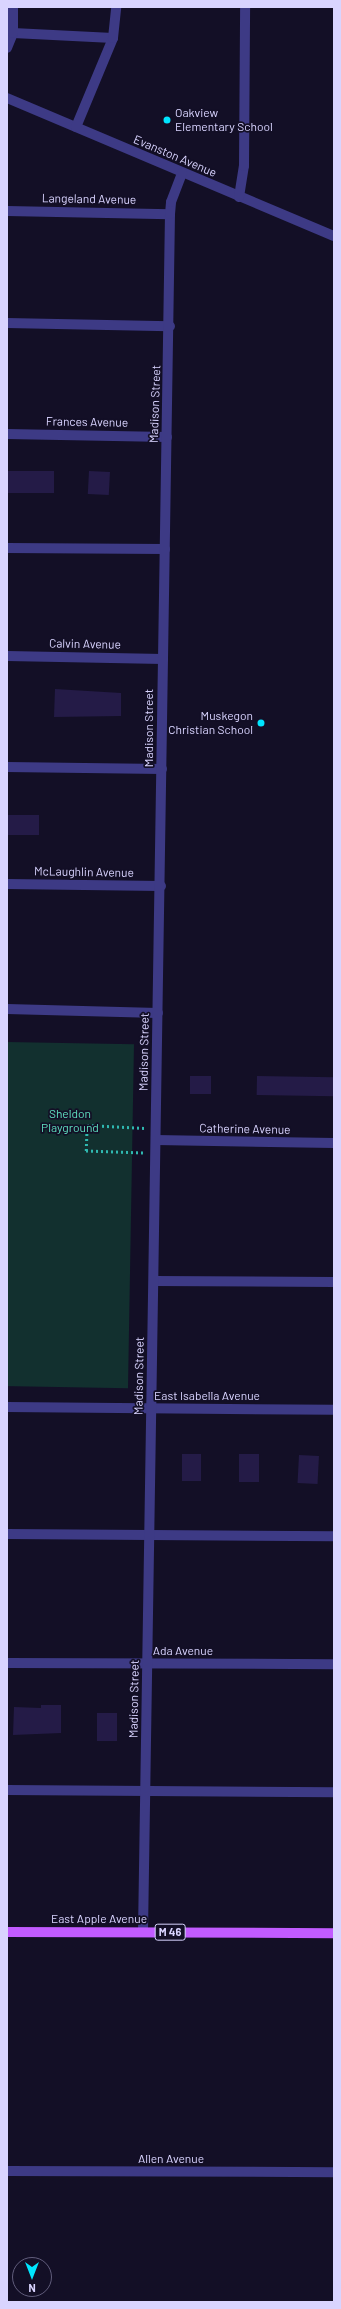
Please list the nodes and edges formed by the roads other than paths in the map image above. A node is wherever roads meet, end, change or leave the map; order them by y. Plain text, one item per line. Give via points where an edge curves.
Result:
1 (13, 7) edge
2 (116, 7) edge
3 (245, 7) edge
4 (10, 29) edge
5 (113, 38) junction
6 (7, 48) edge
7 (7, 98) edge
8 (76, 127) junction
9 (182, 173) junction
10 (239, 197) junction
11 (7, 211) edge
12 (170, 214) junction
13 (334, 236) edge
14 (7, 323) edge
15 (170, 326) junction
16 (7, 434) edge
17 (167, 437) junction
18 (7, 548) edge
19 (165, 549) junction
20 (7, 656) edge
21 (163, 659) junction
22 (7, 767) edge
23 (162, 769) junction
24 (7, 884) edge
25 (161, 886) junction
26 (7, 1010) edge
27 (158, 1013) junction
28 (156, 1140) junction
29 (334, 1143) edge
30 (154, 1281) junction
31 (334, 1282) edge
32 (7, 1407) edge
33 (152, 1409) junction
34 (334, 1410) edge
35 (7, 1534) edge
36 (334, 1536) edge
37 (149, 1537) junction
38 (7, 1663) edge
39 (148, 1664) junction
40 (334, 1664) edge
41 (7, 1790) edge
42 (145, 1791) junction
43 (334, 1792) edge
44 (7, 1932) edge
45 (143, 1932) junction
46 (334, 1933) edge
47 (7, 2171) edge
48 (334, 2172) edge

1 - 4 street
2 - 5 street
3 - 10 street via 244,166
4 - 5 street
4 - 6 street
5 - 8 street
7 - 8 street, Evanston Avenue
8 - 9 street, Evanston Avenue
9 - 10 street, Evanston Avenue
9 - 12 street, Madison Street via 171,202
10 - 13 street, Evanston Avenue
11 - 12 street, Langeland Avenue
12 - 15 street, Madison Street
14 - 15 street
15 - 17 street, Madison Street
16 - 17 street, Frances Avenue
17 - 19 street, Madison Street
18 - 19 street
19 - 21 street, Madison Street
20 - 21 street, Calvin Avenue
21 - 23 street, Madison Street
22 - 23 street
23 - 25 street, Madison Street
24 - 25 street, McLaughlin Avenue
25 - 27 street, Madison Street
26 - 27 street
27 - 28 street, Madison Street
28 - 29 street, Catherine Avenue
28 - 30 street, Madison Street
30 - 31 street
30 - 33 street, Madison Street
32 - 33 street, East Isabella Avenue
33 - 34 street, East Isabella Avenue
33 - 37 street, Madison Street
35 - 37 street
36 - 37 street
37 - 39 street, Madison Street
38 - 39 street, Ada Avenue
39 - 40 street, Ada Avenue
39 - 42 street, Madison Street
41 - 42 street
42 - 43 street
42 - 45 street, Madison Street
44 - 45 main road, East Apple Avenue / M 46
45 - 46 main road, East Apple Avenue / M 46
47 - 48 street, Allen Avenue

